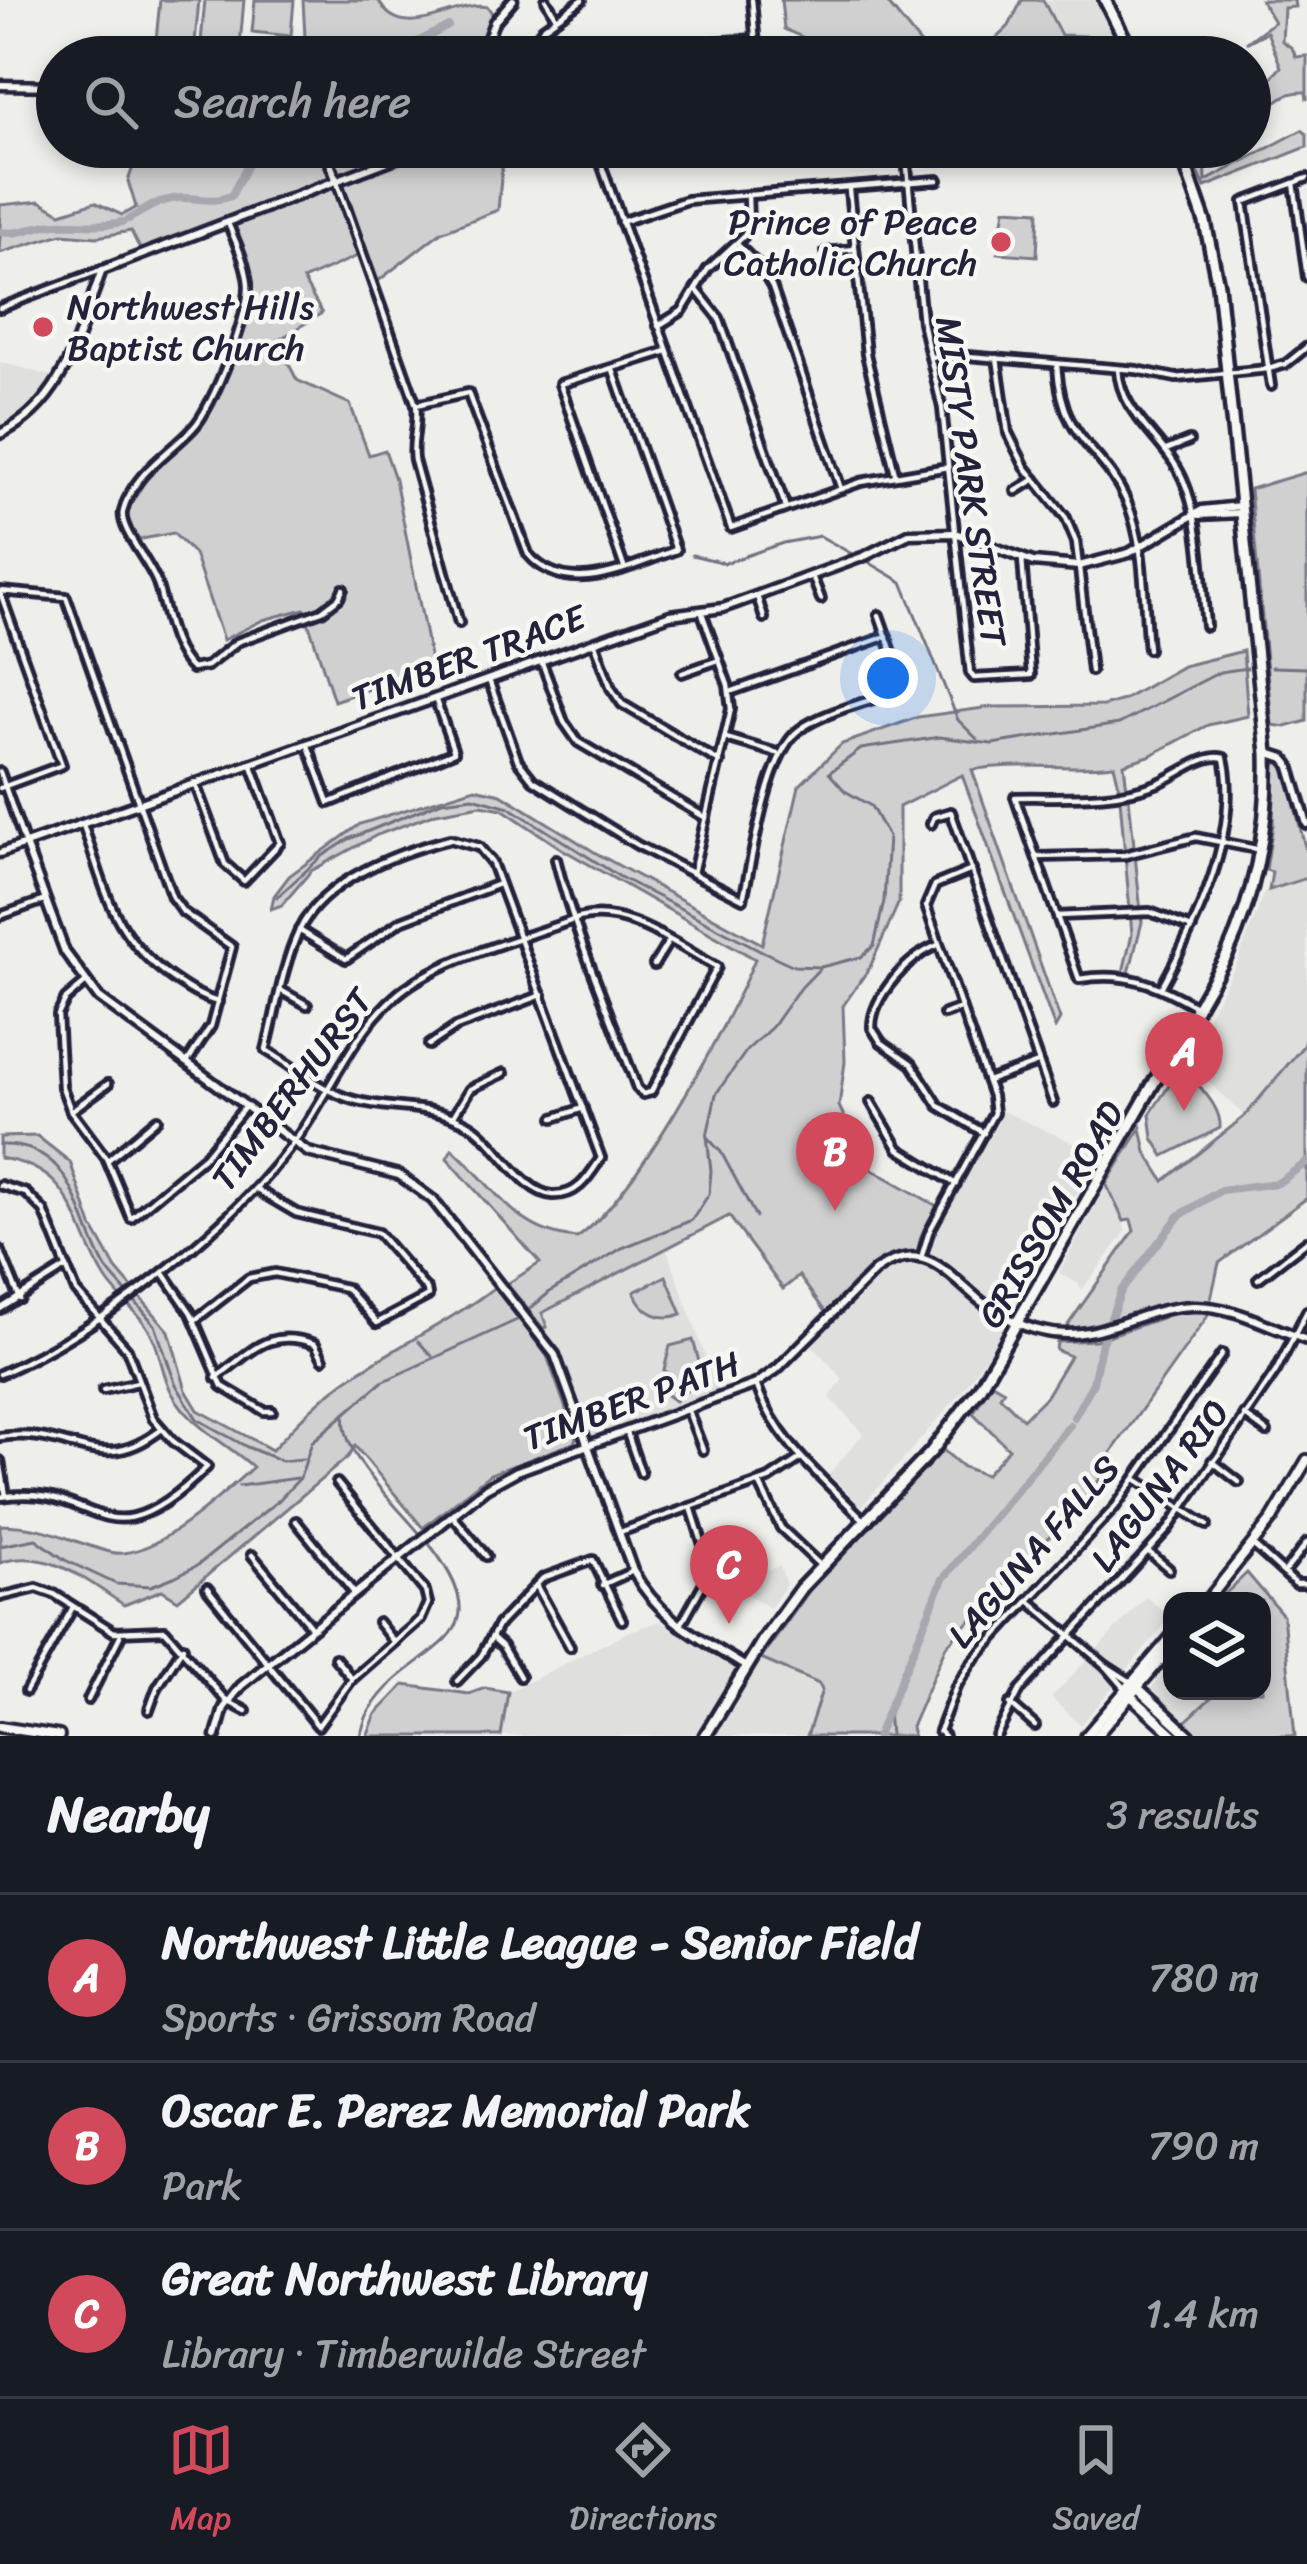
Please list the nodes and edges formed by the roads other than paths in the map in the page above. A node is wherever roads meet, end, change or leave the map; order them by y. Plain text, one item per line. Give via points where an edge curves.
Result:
1 (513, 0) edge
2 (546, 0) edge
3 (582, 0) edge
4 (752, 0) edge
5 (1105, 0) edge
6 (556, 16) junction
7 (489, 36) edge
8 (538, 36) edge
9 (755, 36) edge
10 (1123, 36) edge
11 (0, 85) edge
12 (36, 86) edge
13 (332, 168) edge
14 (372, 168) edge
15 (603, 168) edge
16 (906, 168) edge
17 (1187, 168) edge
18 (1307, 178) edge
19 (938, 180) dead end
20 (337, 182) junction
21 (908, 183) junction
22 (1294, 183) junction
23 (849, 189) junction
24 (748, 196) junction
25 (621, 222) junction
26 (228, 223) junction
27 (736, 244) junction
28 (854, 249) junction
29 (826, 252) dead end
30 (102, 270) junction
31 (1307, 277) edge
32 (696, 289) junction
33 (0, 308) edge
34 (658, 326) junction
35 (1307, 347) edge
36 (667, 351) junction
37 (930, 357) junction
38 (997, 358) junction
39 (1057, 363) junction
40 (1118, 368) junction
41 (1268, 369) junction
42 (613, 370) junction
43 (1228, 374) junction
44 (1270, 386) dead end
45 (416, 405) junction
46 (0, 434) edge
47 (1189, 441) dead end
48 (1166, 450) junction
49 (949, 466) junction
50 (896, 473) junction
51 (1035, 479) junction
52 (841, 489) junction
53 (1016, 491) dead end
54 (786, 508) junction
55 (1240, 509) junction
56 (1196, 516) junction
57 (955, 533) junction
58 (1138, 548) junction
59 (1022, 559) junction
60 (1079, 566) junction
61 (624, 568) junction
62 (812, 576) junction
63 (343, 589) dead end
64 (0, 592) edge
65 (757, 596) junction
66 (820, 599) dead end
67 (701, 612) junction
68 (879, 615) dead end
69 (764, 618) dead end
70 (459, 623) dead end
71 (1206, 626) dead end
72 (887, 636) junction
73 (594, 641) junction
74 (1148, 649) dead end
75 (541, 660) junction
76 (718, 660) junction
77 (1091, 671) dead end
78 (682, 673) dead end
79 (489, 679) junction
80 (730, 692) junction
81 (434, 698) junction
82 (725, 737) junction
83 (307, 743) junction
84 (1267, 753) junction
85 (780, 754) junction
86 (719, 762) junction
87 (251, 763) junction
88 (0, 772) edge
89 (195, 783) junction
90 (3, 787) edge
91 (138, 804) junction
92 (706, 818) junction
93 (82, 824) junction
94 (931, 824) dead end
95 (1307, 824) edge
96 (1220, 841) junction
97 (25, 844) junction
98 (1262, 850) junction
99 (0, 853) edge
100 (1036, 856) junction
101 (556, 859) dead end
102 (972, 870) junction
103 (692, 874) junction
104 (500, 884) junction
105 (45, 900) junction
106 (0, 916) edge
107 (1057, 916) junction
108 (576, 919) junction
109 (1192, 928) junction
110 (299, 930) junction
111 (522, 939) junction
112 (668, 942) junction
113 (939, 945) junction
114 (654, 965) dead end
115 (85, 983) junction
116 (1161, 988) junction
117 (282, 991) junction
118 (542, 995) junction
119 (218, 1002) junction
120 (307, 1005) dead end
121 (962, 1007) junction
122 (1198, 1008) junction
123 (944, 1014) dead end
124 (429, 1045) dead end
125 (187, 1063) junction
126 (1040, 1063) junction
127 (504, 1073) dead end
128 (987, 1081) junction
129 (108, 1084) dead end
130 (328, 1088) junction
131 (871, 1102) dead end
132 (1053, 1102) dead end
133 (245, 1107) junction
134 (583, 1108) junction
135 (71, 1111) junction
136 (453, 1117) junction
137 (554, 1118) dead end
138 (157, 1119) dead end
139 (984, 1133) junction
140 (293, 1142) junction
141 (107, 1160) junction
142 (956, 1184) junction
143 (0, 1185) edge
144 (255, 1189) junction
145 (1307, 1241) edge
146 (0, 1250) edge
147 (921, 1258) junction
148 (67, 1268) junction
149 (162, 1270) junction
150 (1258, 1279) dead end
151 (20, 1299) junction
152 (0, 1310) edge
153 (1307, 1311) edge
154 (98, 1316) junction
155 (195, 1320) junction
156 (1018, 1323) junction
157 (1296, 1336) junction
158 (1307, 1340) edge
159 (1222, 1354) dead end
160 (323, 1359) dead end
161 (0, 1374) edge
162 (216, 1378) junction
163 (138, 1382) junction
164 (756, 1384) junction
165 (103, 1390) dead end
166 (688, 1409) junction
167 (272, 1411) dead end
168 (1244, 1415) junction
169 (162, 1429) junction
170 (627, 1432) junction
171 (1268, 1432) dead end
172 (0, 1437) edge
173 (589, 1445) junction
174 (703, 1450) dead end
175 (801, 1458) junction
176 (1307, 1460) edge
177 (0, 1461) edge
178 (1212, 1461) junction
179 (641, 1473) dead end
180 (1134, 1478) junction
181 (1238, 1482) dead end
182 (337, 1483) dead end
183 (759, 1483) junction
184 (3, 1497) edge
185 (691, 1507) junction
186 (1181, 1508) junction
187 (452, 1515) junction
188 (865, 1520) junction
189 (296, 1521) dead end
190 (1207, 1525) dead end
191 (620, 1532) junction
192 (1307, 1543) edge
193 (1253, 1545) junction
194 (1149, 1552) junction
195 (252, 1556) dead end
196 (486, 1556) dead end
197 (398, 1558) junction
198 (821, 1566) junction
199 (1169, 1569) dead end
200 (1286, 1570) junction
201 (633, 1571) junction
202 (1307, 1584) edge
203 (536, 1585) junction
204 (602, 1585) junction
205 (207, 1588) dead end
206 (1214, 1592) edge
207 (355, 1594) junction
208 (0, 1597) edge
209 (1028, 1600) junction
210 (74, 1606) junction
211 (622, 1621) dead end
212 (378, 1622) dead end
213 (680, 1626) junction
214 (312, 1628) junction
215 (121, 1634) junction
216 (1070, 1636) junction
217 (492, 1637) junction
218 (393, 1641) junction
219 (183, 1647) junction
220 (570, 1647) dead end
221 (1163, 1648) edge
222 (1163, 1656) edge
223 (335, 1658) dead end
224 (268, 1664) junction
225 (746, 1667) junction
226 (520, 1677) dead end
227 (352, 1678) junction
228 (457, 1681) dead end
229 (1132, 1689) junction
230 (26, 1691) dead end
231 (88, 1700) dead end
232 (228, 1702) junction
233 (1010, 1704) junction
234 (149, 1710) dead end
235 (246, 1711) dead end
236 (1035, 1726) dead end
237 (0, 1727) edge
238 (1175, 1730) edge
239 (25, 1734) edge
240 (942, 1734) edge
241 (59, 1736) edge
242 (216, 1736) edge
243 (705, 1736) edge
244 (996, 1736) edge
245 (1085, 1736) edge
246 (1096, 1736) edge
247 (1190, 1736) edge

1 - 7 street
2 - 6 street
3 - 6 street
4 - 9 street
5 - 10 main road
6 - 8 street
11 - 12 street
13 - 20 street
14 - 20 street
15 - 25 street
16 - 21 street, MISTY PARK STREET
17 - 43 main road, GRISSOM ROAD via 1216,267
18 - 22 street
19 - 21 street
20 - 26 street
20 - 45 street
21 - 23 street
21 - 37 street, MISTY PARK STREET
22 - 31 street
22 - 41 street via 1244,202
23 - 24 street
23 - 28 street
24 - 25 street via 687,200
24 - 27 street via 748,230
25 - 34 street
26 - 30 street
26 - 63 street via 247,278 242,325 200,420 148,469 124,520 192,669 322,610
27 - 32 street
27 - 52 street via 772,287
28 - 29 street
28 - 50 street via 875,406
30 - 33 street
30 - 46 street via 53,392
32 - 34 street
32 - 54 street via 719,318
34 - 36 street
35 - 41 street
36 - 42 street
36 - 54 street via 731,528
37 - 38 street
37 - 49 street, MISTY PARK STREET
38 - 39 street
38 - 51 street via 1005,426
39 - 40 street
39 - 58 street via 1064,412 1125,497
40 - 43 street via 1170,378
40 - 48 street via 1125,402
41 - 43 street
41 - 44 street
42 - 61 street via 676,550
42 - 61 street via 560,384
43 - 55 main road, GRISSOM ROAD
45 - 61 street via 468,393 537,564 584,581
45 - 70 street via 414,460
47 - 48 street
48 - 56 street
49 - 50 street
49 - 57 street, MISTY PARK STREET
50 - 52 street
51 - 53 street
51 - 60 street via 1070,525
52 - 54 street
55 - 56 street
55 - 84 main road, GRISSOM ROAD
56 - 58 street
56 - 71 street
57 - 59 street
57 - 59 street, MISTY PARK STREET via 974,678 1031,675
57 - 62 street, TIMBER TRACE via 899,536
58 - 60 street
58 - 74 street
59 - 60 street
60 - 77 street
62 - 65 street, TIMBER TRACE
62 - 66 street
64 - 90 street via 62,765
64 - 91 street via 66,597
65 - 67 street, TIMBER TRACE
65 - 69 street
67 - 73 street, TIMBER TRACE
67 - 76 street
68 - 72 street
72 - 80 street
72 - 85 street via 905,689 806,725
73 - 75 street, TIMBER TRACE
73 - 86 street via 622,704
75 - 79 street, TIMBER TRACE
75 - 92 street via 578,742
76 - 78 street
76 - 80 street
79 - 81 street, TIMBER TRACE
79 - 103 street via 533,780
80 - 82 street
81 - 83 street, TIMBER TRACE
81 - 83 street via 454,752 328,803
82 - 85 street
82 - 86 street
83 - 87 street, TIMBER TRACE
84 - 95 street via 1289,764
84 - 98 main road, GRISSOM ROAD
85 - 103 street via 743,899
86 - 92 street
87 - 89 street, TIMBER TRACE
87 - 89 street via 280,843 244,881 225,864
88 - 90 street
89 - 91 street, TIMBER TRACE
90 - 97 street
91 - 93 street, TIMBER TRACE
91 - 119 street via 177,905 232,947
92 - 103 street
93 - 97 street, TIMBER TRACE
93 - 119 street via 128,940 192,992
94 - 102 street via 951,812
96 - 98 street
96 - 100 street
96 - 100 street via 1226,761 1212,756 1125,794 1015,797
96 - 109 street
97 - 99 street, TIMBER TRACE
97 - 105 street
98 - 122 main road, GRISSOM ROAD via 1235,938
100 - 107 street
101 - 108 street
102 - 113 street via 930,892 926,906
102 - 126 street
104 - 110 street via 401,921 346,959
104 - 110 street via 484,852 450,839 361,875 316,906
104 - 111 street
105 - 106 street
105 - 115 street
107 - 109 street via 1150,911
107 - 116 street via 1079,979 1118,975
108 - 111 street, TIMBERHURST
108 - 112 street, TIMBERHURST via 612,915
108 - 112 street, TIMBERHURST via 644,1094 717,967
109 - 116 street
110 - 117 street
111 - 118 street
111 - 130 street, TIMBERHURST via 400,992
112 - 114 street
113 - 121 street
113 - 139 street via 910,962 876,1006 872,1028 912,1064 939,1106
115 - 125 street
115 - 135 street via 57,1019
116 - 122 street
117 - 120 street
117 - 130 street via 266,1050
118 - 124 street
118 - 134 street
119 - 125 street
121 - 123 street
121 - 128 street
122 - 156 main road, GRISSOM ROAD
125 - 133 street
126 - 128 street
126 - 132 street
127 - 136 street via 470,1089
128 - 139 street via 995,1106
129 - 135 street
130 - 136 street via 358,1102
130 - 140 street, TIMBERHURST
131 - 142 street via 899,1149
133 - 140 street
133 - 141 street via 205,1156 131,1219
134 - 136 street via 601,1158 563,1194 527,1184 484,1135
134 - 137 street
135 - 141 street
138 - 141 street
139 - 142 street
140 - 144 street, TIMBERHURST
140 - 173 street via 325,1159 413,1182 433,1199 558,1362
142 - 147 street
143 - 148 street via 38,1202
144 - 149 street, TIMBERHURST
144 - 155 street via 296,1213 378,1233 429,1294 377,1324 346,1288 275,1273 249,1278
145 - 150 street
146 - 151 street
147 - 156 street
147 - 164 street, TIMBER PATH via 875,1271
148 - 151 street
148 - 154 street
149 - 154 street, TIMBERHURST
149 - 155 street
151 - 152 street
153 - 157 street, LAGUNA RIO
154 - 161 street, TIMBERHURST
154 - 163 street via 122,1340
155 - 162 street
156 - 157 street via 1061,1334 1165,1309 1216,1308
156 - 188 main road, GRISSOM ROAD via 957,1420
157 - 158 street
157 - 168 street, LAGUNA RIO
159 - 180 street, LAGUNA FALLS
160 - 162 street via 310,1342 276,1337
162 - 167 street via 233,1396
163 - 165 street
163 - 169 street
164 - 166 street, TIMBER PATH
164 - 175 street
166 - 170 street, TIMBER PATH
166 - 174 street
168 - 171 street
168 - 178 street, LAGUNA RIO
169 - 172 street via 114,1454 43,1436
169 - 184 street via 207,1467 156,1509 108,1519 42,1496
170 - 173 street, TIMBER PATH
170 - 179 street
173 - 187 street, TIMBER PATH via 497,1480
173 - 191 street
175 - 183 street
175 - 188 street
176 - 193 main road
177 - 184 street
178 - 181 street
178 - 186 street, LAGUNA RIO
180 - 186 street
180 - 209 street, LAGUNA FALLS
182 - 197 street
183 - 185 street
183 - 198 street via 781,1528
185 - 191 street
185 - 213 street via 711,1570
186 - 190 street
186 - 194 street, LAGUNA RIO
187 - 196 street
187 - 197 street, TIMBER PATH
188 - 198 main road, GRISSOM ROAD
189 - 207 street
191 - 201 street
192 - 200 street
193 - 200 street
193 - 206 main road
194 - 199 street
194 - 216 street, LAGUNA RIO
195 - 214 street
197 - 207 street, TIMBER PATH
197 - 218 street via 428,1603
198 - 225 main road, GRISSOM ROAD
200 - 202 street
201 - 204 street
201 - 213 street
203 - 204 street via 592,1560
203 - 217 street
203 - 220 street
204 - 211 street
205 - 224 street
207 - 214 street, TIMBER PATH
208 - 210 street via 37,1588
209 - 216 street
209 - 240 street, LAGUNA FALLS via 965,1671
210 - 215 street
210 - 230 street
212 - 218 street
213 - 225 street
214 - 224 street, TIMBER PATH
215 - 219 street via 157,1628
215 - 231 street
216 - 229 street
216 - 233 street, LAGUNA RIO
217 - 226 street
217 - 228 street
218 - 227 street
219 - 232 street
219 - 234 street
221 - 229 main road
222 - 229 main road
223 - 227 street
224 - 227 street via 318,1726
224 - 232 street, TIMBER PATH
225 - 243 main road, GRISSOM ROAD
229 - 238 main road
229 - 245 main road
229 - 246 main road
232 - 235 street
232 - 242 street, TIMBER PATH
233 - 236 street
233 - 244 street, LAGUNA RIO
237 - 239 main road
238 - 247 main road
239 - 241 main road

